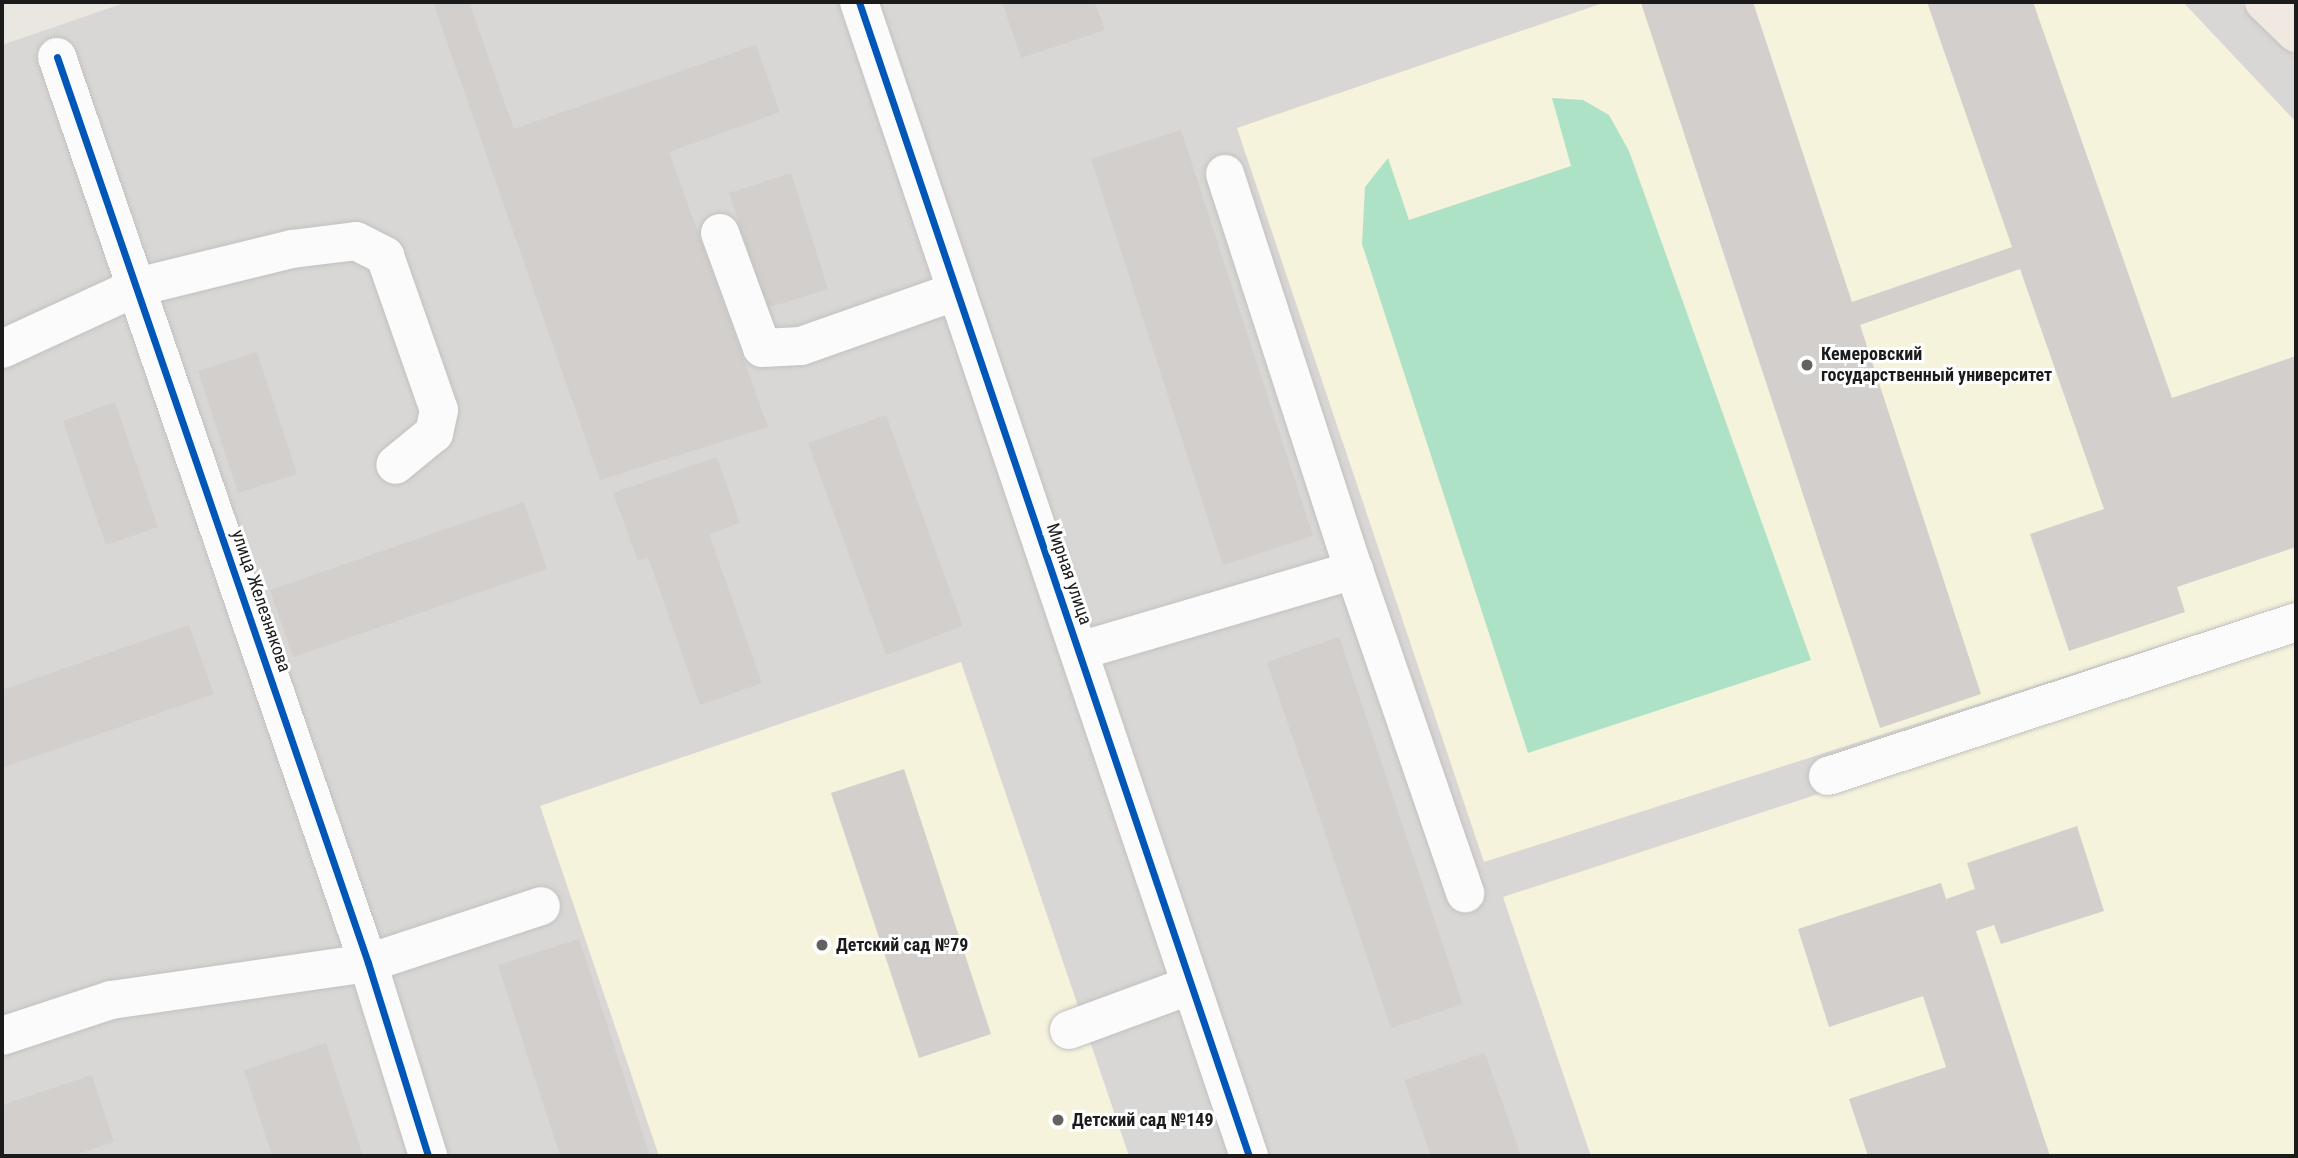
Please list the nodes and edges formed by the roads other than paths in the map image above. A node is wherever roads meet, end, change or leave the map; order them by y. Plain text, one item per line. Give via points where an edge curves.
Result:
1 (859, 2) edge
2 (2264, 2) edge
3 (2296, 33) edge
4 (57, 57) dead end
5 (1225, 174) dead end
6 (720, 233) dead end
7 (137, 287) junction
8 (957, 291) junction
9 (2, 349) edge
10 (395, 465) dead end
11 (1354, 570) junction
12 (2296, 622) edge
13 (1079, 651) junction
14 (1828, 776) dead end
15 (1465, 893) dead end
16 (541, 906) dead end
17 (368, 963) junction
18 (1191, 985) junction
19 (1069, 1030) dead end
20 (2, 1036) edge
21 (428, 1156) edge
22 (1249, 1156) edge

1 - 8 street, Мирная улица
2 - 3 main road
4 - 7 street, улица Железнякова
5 - 11 street
6 - 8 street via 762,348 801,346
7 - 9 street
7 - 10 street via 292,249 356,241 385,257 439,411 434,433
7 - 17 street, улица Железнякова
8 - 13 street, Мирная улица
11 - 13 street
11 - 15 street
12 - 14 street
13 - 18 street, Мирная улица
16 - 17 street
17 - 20 street via 111,1000
17 - 21 street, улица Железнякова
18 - 19 street
18 - 22 street, Мирная улица

